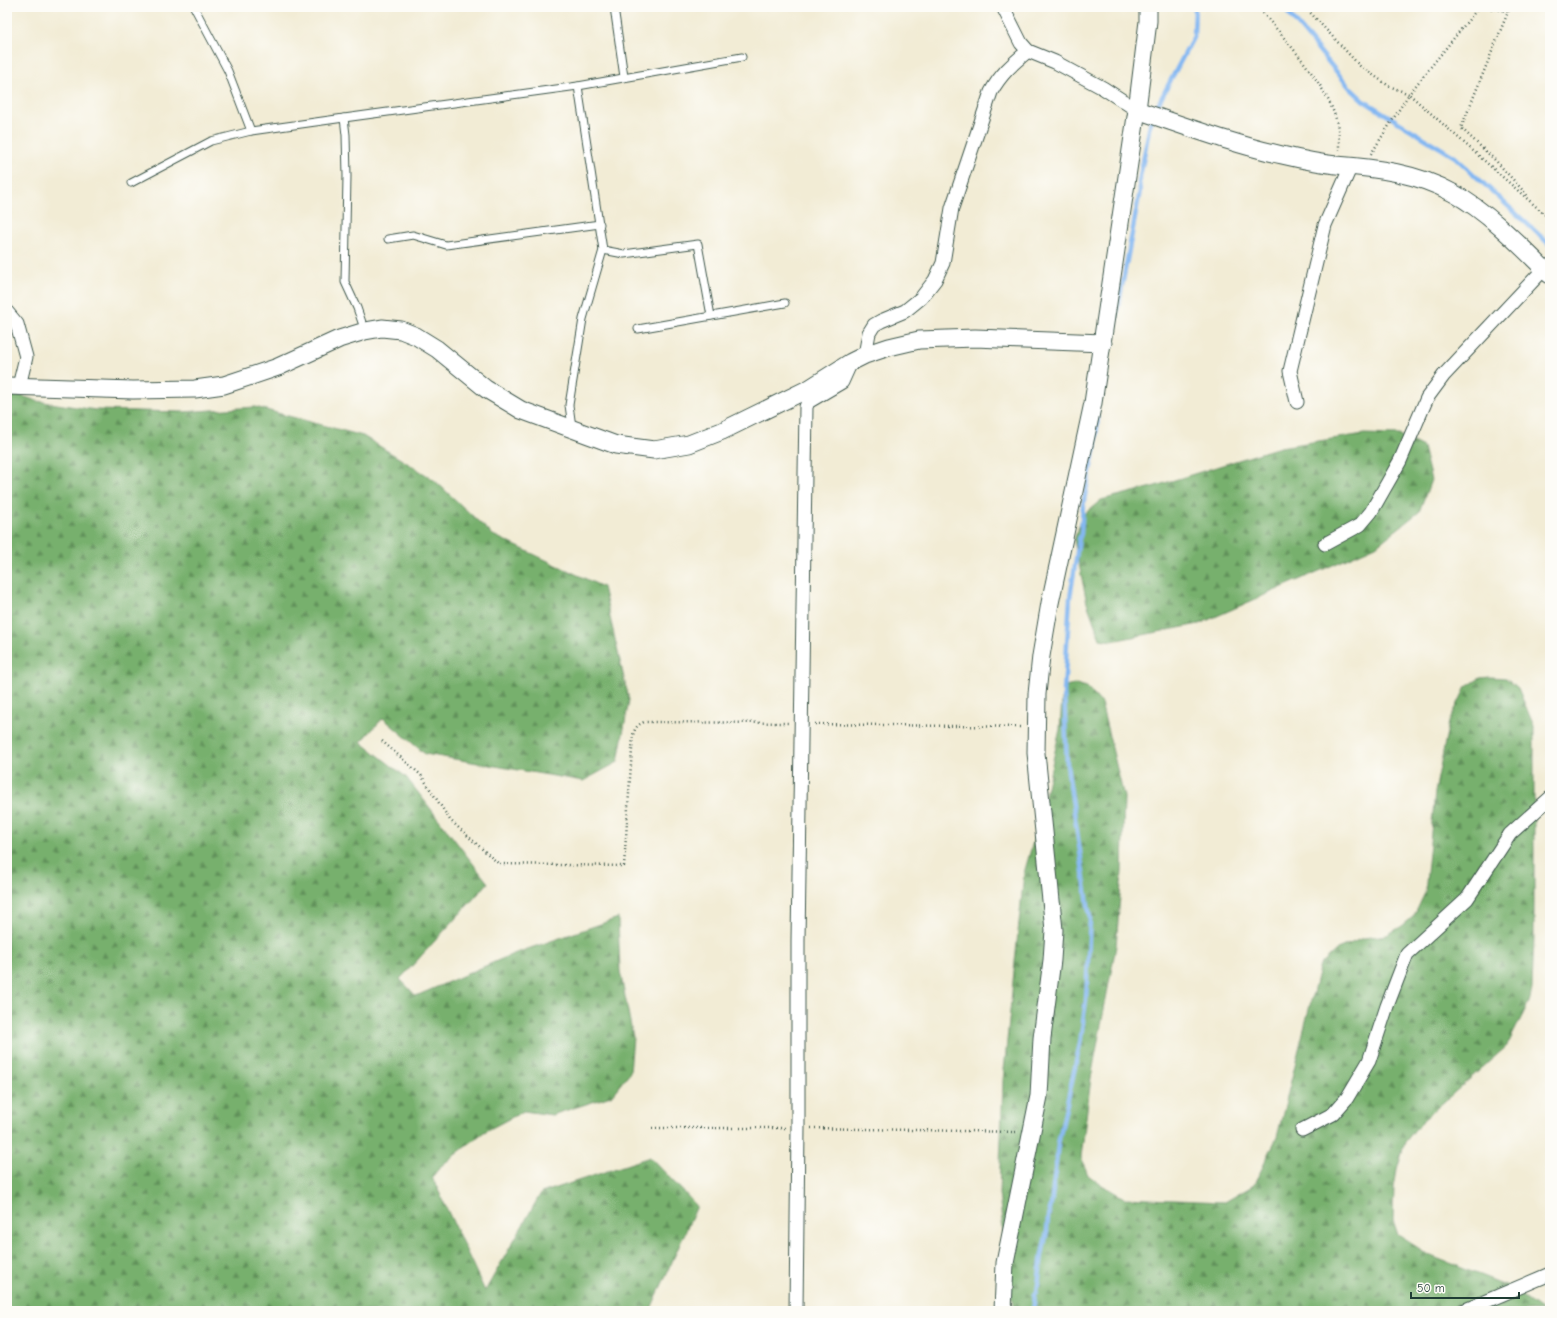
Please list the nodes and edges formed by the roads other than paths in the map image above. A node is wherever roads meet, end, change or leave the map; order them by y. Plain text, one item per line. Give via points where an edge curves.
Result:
1 (194, 7) edge
2 (614, 7) edge
3 (1003, 7) edge
4 (1148, 7) edge
5 (1028, 51) junction
6 (742, 57) dead end
7 (624, 78) junction
8 (578, 86) junction
9 (1137, 110) junction
10 (344, 118) junction
11 (251, 130) junction
12 (1345, 165) junction
13 (132, 183) dead end
14 (600, 224) junction
15 (388, 239) dead end
16 (603, 250) junction
17 (1547, 272) edge
18 (785, 303) dead end
19 (7, 312) edge
20 (711, 316) junction
21 (638, 328) dead end
22 (365, 331) junction
23 (1103, 343) junction
24 (858, 359) junction
25 (13, 386) edge
26 (1297, 402) dead end
27 (572, 429) junction
28 (1324, 544) dead end
29 (1550, 798) edge
30 (1302, 1130) dead end
31 (1550, 1274) edge
32 (796, 1311) edge
33 (1003, 1311) edge
34 (1463, 1311) edge

1 - 11 lane via 228,71
2 - 7 lane
3 - 5 street via 1021,43
4 - 9 street
5 - 9 street via 1055,62
5 - 24 street via 1009,66 991,92 952,208 944,263 935,280 921,298 905,311 874,325
6 - 7 lane
7 - 8 lane
8 - 10 lane
8 - 14 lane
9 - 12 street via 1274,153
9 - 23 street
10 - 11 lane
10 - 22 lane via 347,176 345,282
11 - 13 lane via 211,141
12 - 17 street via 1363,166 1420,178 1452,192 1475,206
12 - 26 street via 1325,225 1290,371
14 - 15 lane via 446,245 413,235
14 - 16 lane
16 - 20 lane via 624,254 698,244
16 - 27 lane via 582,320 569,405
17 - 28 street via 1444,375 1427,398 1400,461 1371,512 1360,525
18 - 20 lane
19 - 25 street via 17,324 26,357
20 - 21 lane
22 - 25 street via 339,339 278,367 224,385 173,391
22 - 27 street via 382,328 401,330 416,336 437,349 486,389 521,410
23 - 24 street via 975,338 919,340 889,347
23 - 33 street via 1093,403 1050,602 1038,687 1036,754 1054,930 1042,1038 1039,1096 1005,1263
24 - 27 street via 810,388 722,431 689,444 654,450 616,445
24 - 32 street via 842,382 808,402 806,407 798,940
29 - 30 street via 1510,834 1467,899 1407,954 1369,1061 1347,1098 1333,1114
31 - 34 street

